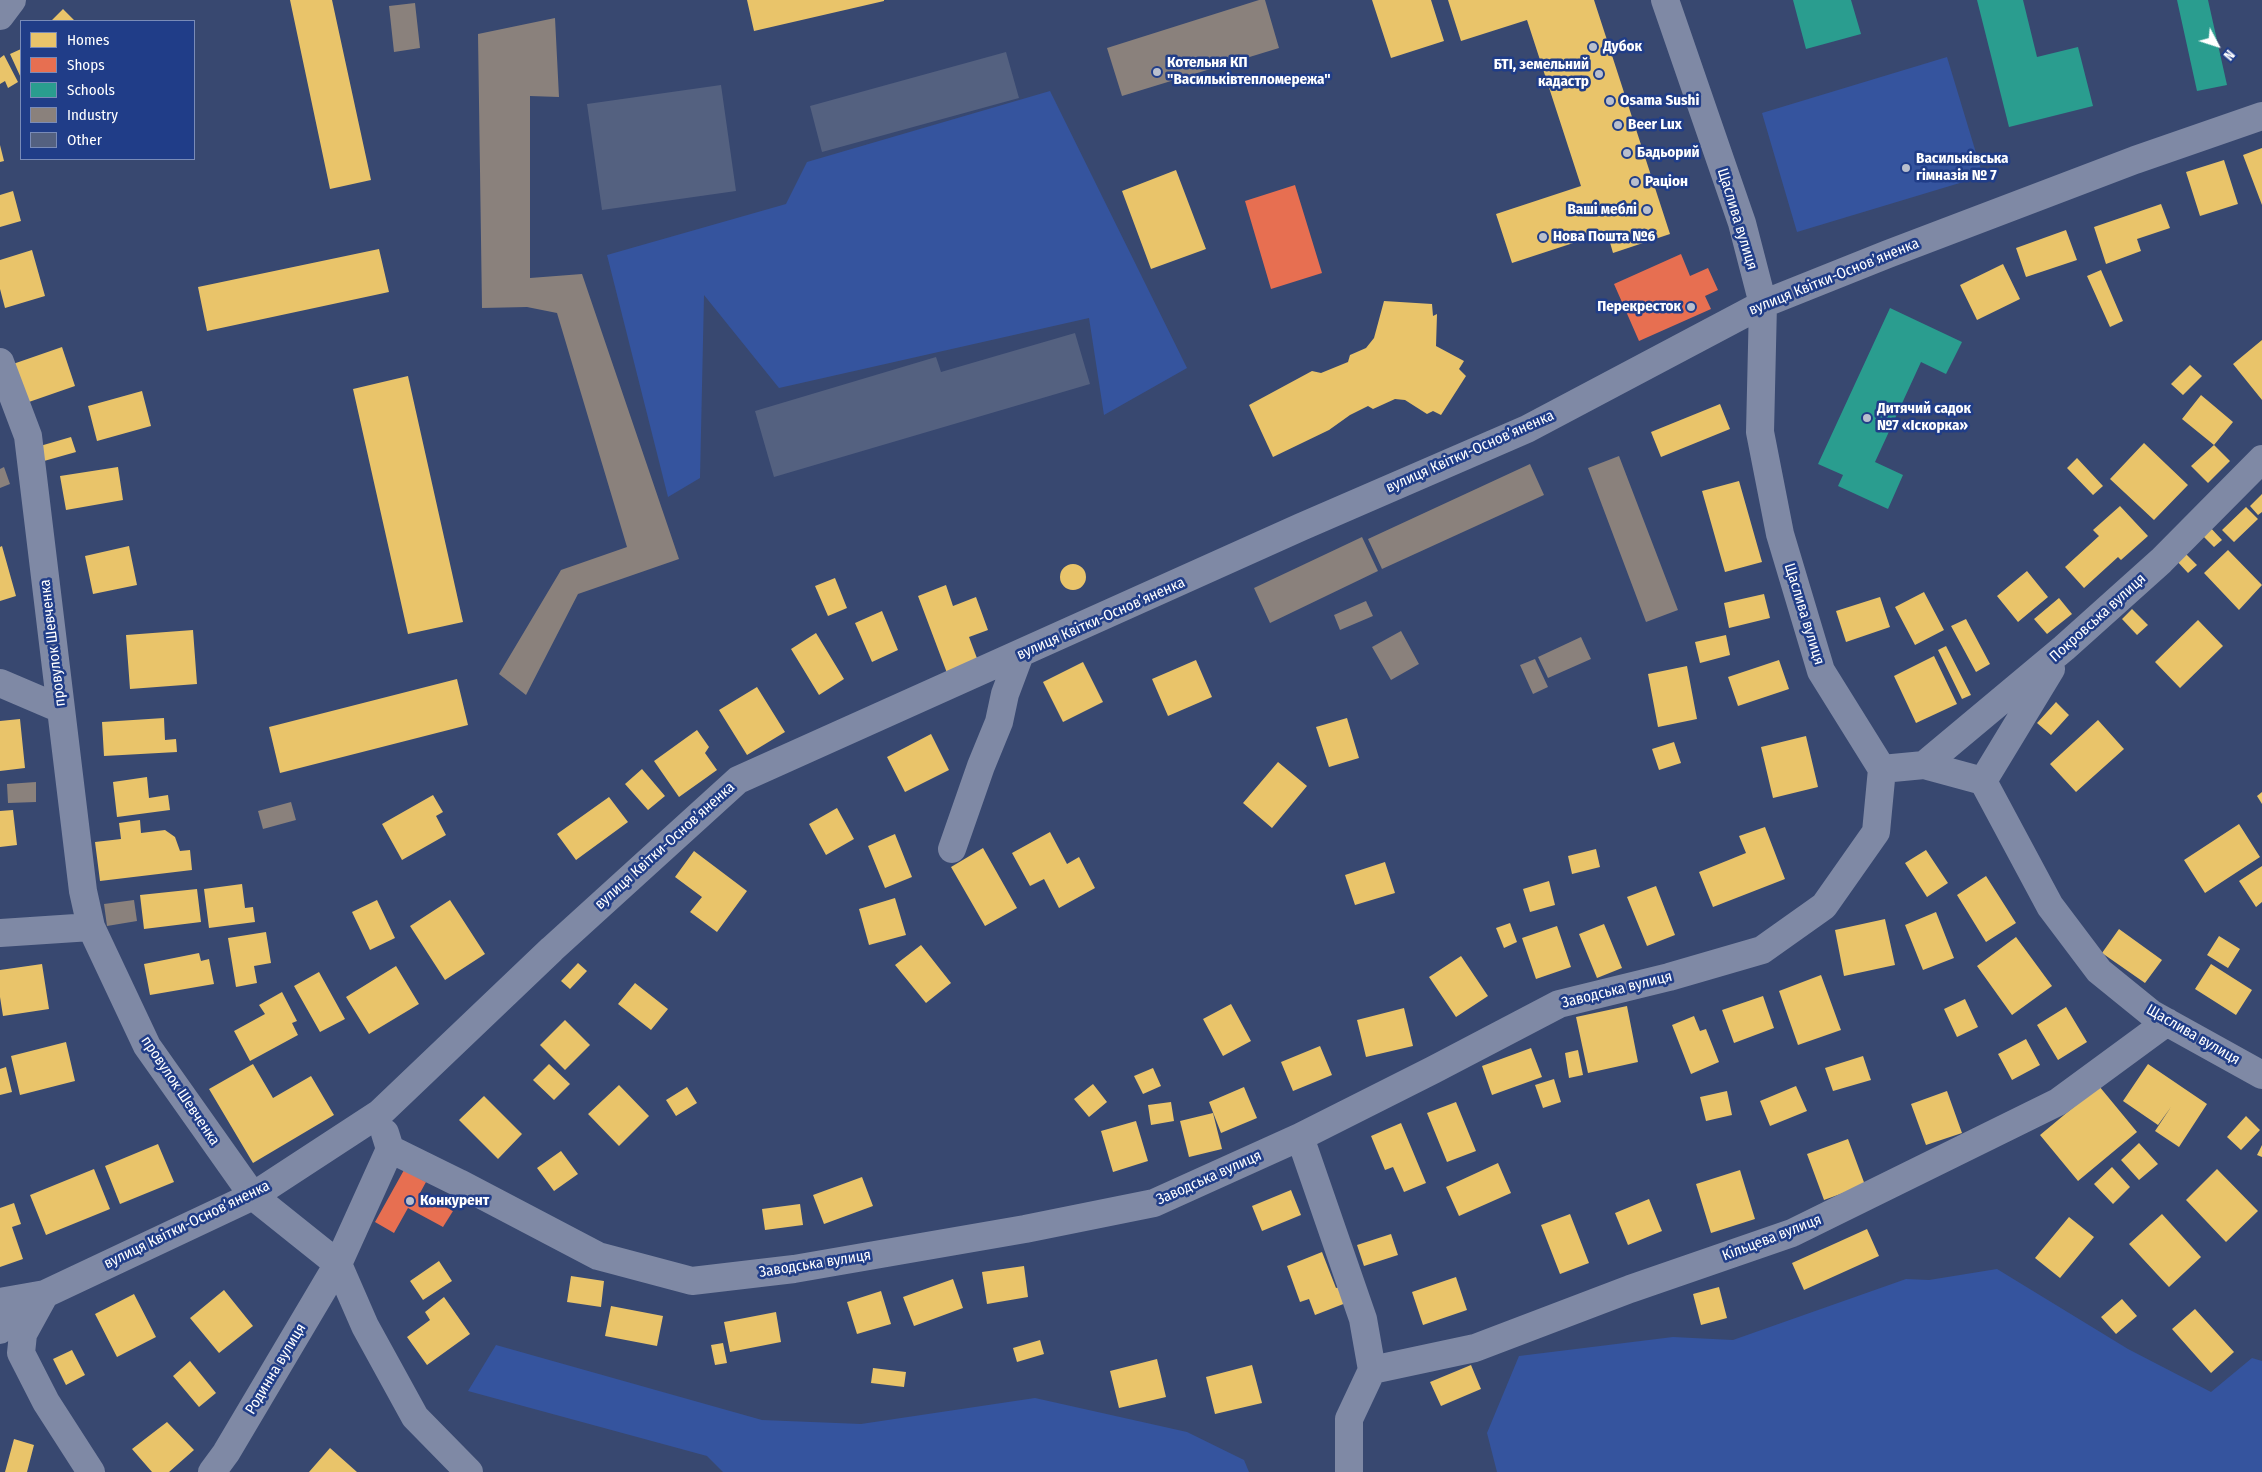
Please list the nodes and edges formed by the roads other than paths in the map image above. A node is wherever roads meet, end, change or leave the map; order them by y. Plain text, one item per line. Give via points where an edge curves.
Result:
1 (12, 0) edge
2 (1665, 0) edge
3 (0, 16) edge
4 (2262, 116) edge
5 (1763, 304) junction
6 (0, 362) edge
7 (2262, 459) edge
8 (2064, 648) junction
9 (1020, 654) junction
10 (0, 683) edge
11 (13, 695) edge
12 (61, 709) junction
13 (1924, 766) junction
14 (1882, 769) junction
15 (1984, 781) junction
16 (952, 849) dead end
17 (92, 927) junction
18 (0, 933) edge
19 (2167, 1022) junction
20 (2262, 1075) edge
21 (380, 1113) junction
22 (1300, 1137) junction
23 (390, 1149) junction
24 (253, 1196) junction
25 (338, 1264) junction
26 (45, 1294) junction
27 (0, 1302) edge
28 (0, 1330) edge
29 (1372, 1370) junction
30 (91, 1472) edge
31 (212, 1472) edge
32 (469, 1472) edge
33 (1350, 1472) edge

1 - 3 street
2 - 5 street, Щаслива вулиця via 1742,223
4 - 5 street, вулиця Квітки-Основʼяненка via 2116,167
5 - 9 street, вулиця Квітки-Основʼяненка via 1527,429
5 - 14 street, Щаслива вулиця via 1760,432 1780,534 1821,671
6 - 12 street, провулок Шевченка via 28,436
7 - 8 street, Покровська вулиця via 2161,561
8 - 13 street, Покровська вулиця
8 - 15 street
9 - 16 street via 1005,694 999,722
9 - 21 street, вулиця Квітки-Основʼяненка via 738,780 552,949
10 - 11 street
11 - 12 street
12 - 17 street, провулок Шевченка via 83,891
13 - 14 street
13 - 15 street
14 - 22 street, Заводська вулиця via 1876,832 1824,906 1762,950 1559,1004
15 - 19 street, Щаслива вулиця via 2050,906 2098,971
17 - 18 street
17 - 24 street, провулок Шевченка via 147,1046
19 - 20 street, Щаслива вулиця
19 - 29 street, Кільцева вулиця via 2058,1102 1792,1233 1630,1289 1476,1348
21 - 23 street
21 - 24 street, вулиця Квітки-Основʼяненка
22 - 23 street, Заводська вулиця via 1154,1203 823,1264 692,1281 598,1256
22 - 29 street via 1363,1319
23 - 25 street, Родинна вулиця
24 - 25 street, провулок Шевченка
24 - 26 street, вулиця Квітки-Основʼяненка
25 - 31 street, Родинна вулиця
25 - 32 street via 365,1326 415,1417
26 - 27 street, вулиця Квітки-Основʼяненка
26 - 28 street, вулиця Квітки-Основʼяненка
26 - 30 street via 23,1334 20,1353 46,1402
29 - 33 street via 1349,1419

